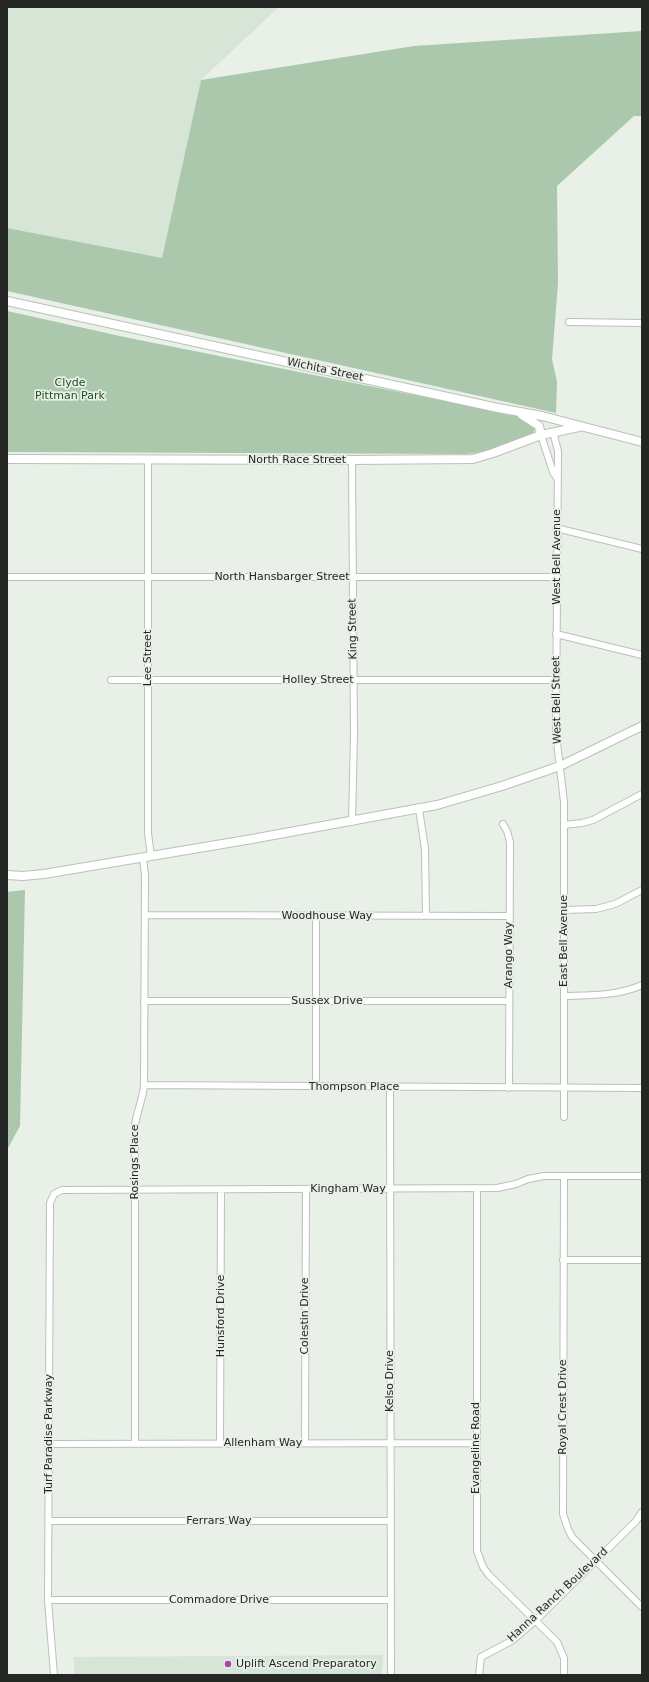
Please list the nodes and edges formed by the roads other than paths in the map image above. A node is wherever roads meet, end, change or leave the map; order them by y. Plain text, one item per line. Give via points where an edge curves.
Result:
1 (7, 301) edge
2 (569, 322) dead end
3 (642, 323) edge
4 (516, 412) junction
5 (542, 416) junction
6 (582, 427) junction
7 (553, 432) junction
8 (541, 435) junction
9 (642, 442) edge
10 (7, 459) edge
11 (148, 460) junction
12 (352, 460) junction
13 (558, 480) junction
14 (556, 528) junction
15 (642, 548) edge
16 (352, 576) junction
17 (7, 577) edge
18 (148, 577) junction
19 (556, 577) junction
20 (556, 634) junction
21 (642, 655) edge
22 (111, 680) dead end
23 (148, 680) junction
24 (353, 680) junction
25 (556, 680) junction
26 (642, 726) edge
27 (560, 766) junction
28 (642, 794) edge
29 (419, 809) junction
30 (352, 822) junction
31 (503, 824) dead end
32 (564, 825) junction
33 (147, 857) junction
34 (7, 875) edge
35 (642, 890) edge
36 (564, 910) junction
37 (145, 915) junction
38 (316, 916) junction
39 (426, 916) junction
40 (510, 916) junction
41 (642, 984) edge
42 (564, 996) junction
43 (144, 1001) junction
44 (316, 1001) junction
45 (509, 1001) junction
46 (144, 1085) junction
47 (316, 1086) junction
48 (390, 1087) junction
49 (509, 1088) junction
50 (564, 1088) junction
51 (642, 1088) edge
52 (564, 1117) dead end
53 (564, 1176) junction
54 (642, 1176) edge
55 (477, 1188) junction
56 (306, 1189) junction
57 (390, 1189) junction
58 (135, 1190) junction
59 (221, 1190) junction
60 (54, 1194) joint
61 (563, 1260) junction
62 (642, 1260) edge
63 (135, 1443) junction
64 (220, 1443) junction
65 (305, 1443) junction
66 (390, 1443) junction
67 (49, 1444) junction
68 (476, 1444) junction
69 (642, 1512) edge
70 (48, 1521) junction
71 (390, 1521) junction
72 (597, 1560) junction
73 (48, 1600) junction
74 (390, 1600) junction
75 (642, 1607) edge
76 (536, 1620) junction
77 (54, 1675) edge
78 (390, 1675) edge
79 (478, 1675) edge
80 (564, 1675) edge

1 - 4 street, Wichita Street
2 - 3 street
4 - 5 street, Wichita Street
4 - 8 street via 539,426
5 - 6 street, Wichita Street
5 - 7 street
6 - 7 street, North Race Street
6 - 9 street, Wichita Street
7 - 8 street, North Race Street
7 - 13 street, West Bell Avenue via 558,451
8 - 12 street, North Race Street via 473,459
8 - 13 street, West Bell Avenue
10 - 11 street, North Race Street
11 - 12 street, North Race Street
11 - 18 street, Lee Street
12 - 16 street, King Street
13 - 14 street, West Bell Avenue
14 - 15 street
14 - 19 street, West Bell Avenue
16 - 18 street, North Hansbarger Street
16 - 19 street, North Hansbarger Street
16 - 24 street, King Street
17 - 18 street, North Hansbarger Street
18 - 23 street, Lee Street
19 - 20 street, West Bell Avenue
20 - 21 street
20 - 25 street, West Bell Street
22 - 23 street, Holley Street
23 - 24 street, Holley Street
23 - 33 street, Lee Street
24 - 25 street, Holley Street
24 - 30 street, King Street
25 - 27 street, West Bell Street via 556,734
26 - 27 street
27 - 29 street via 502,786
27 - 32 street, East Bell Avenue
28 - 32 street via 593,820
29 - 30 street
29 - 39 street via 426,849
30 - 33 street
31 - 40 street, Arango Way via 510,842
32 - 36 street, East Bell Avenue
33 - 34 street via 44,874
33 - 37 street, Rosings Place
35 - 36 street via 615,904 596,909
36 - 42 street, East Bell Avenue
37 - 38 street, Woodhouse Way
37 - 43 street, Rosings Place
38 - 39 street, Woodhouse Way
38 - 44 street
39 - 40 street, Woodhouse Way
40 - 45 street, Arango Way
41 - 42 street via 627,990
42 - 50 street, East Bell Avenue
43 - 44 street, Sussex Drive
43 - 46 street, Rosings Place
44 - 45 street, Sussex Drive
44 - 47 street
45 - 49 street, Arango Way
46 - 47 street, Thompson Place
46 - 58 street, Rosings Place via 135,1125
47 - 48 street, Thompson Place
48 - 49 street, Thompson Place
48 - 57 street, Kelso Drive
49 - 50 street, Thompson Place
50 - 51 street, Thompson Place
50 - 52 street, East Bell Avenue
53 - 54 street, Kingham Way
53 - 55 street, Kingham Way via 536,1177 507,1187
53 - 61 street, Royal Crest Drive
55 - 57 street, Kingham Way
55 - 68 street, Evangeline Road
56 - 57 street, Kingham Way
56 - 59 street, Kingham Way
56 - 65 street, Colestin Drive
57 - 66 street, Kelso Drive
58 - 59 street, Kingham Way
58 - 60 street, Kingham Way via 62,1190
58 - 63 street, Rosings Place
59 - 64 street, Hunsford Drive
60 - 67 street, Turf Paradise Parkway via 50,1203
61 - 62 street
61 - 72 street, Royal Crest Drive via 563,1514 572,1537
63 - 64 street, Allenham Way
63 - 67 street, Allenham Way
64 - 65 street, Allenham Way
65 - 66 street, Allenham Way
66 - 68 street, Allenham Way
66 - 71 street, Kelso Drive
67 - 70 street, Turf Paradise Parkway
68 - 76 street, Evangeline Road via 476,1540 480,1560 489,1575
69 - 72 street, Hanna Ranch Boulevard
70 - 71 street, Ferrars Way
70 - 73 street, Turf Paradise Parkway
71 - 74 street, Kelso Drive
72 - 75 street, Royal Crest Drive
72 - 76 street, Hanna Ranch Boulevard
73 - 74 street, Commadore Drive
73 - 77 street, Turf Paradise Parkway
74 - 78 street, Kelso Drive
76 - 79 street, Hanna Ranch Boulevard via 513,1640 481,1657
76 - 80 street, Evangeline Road via 553,1636 560,1647 564,1658

